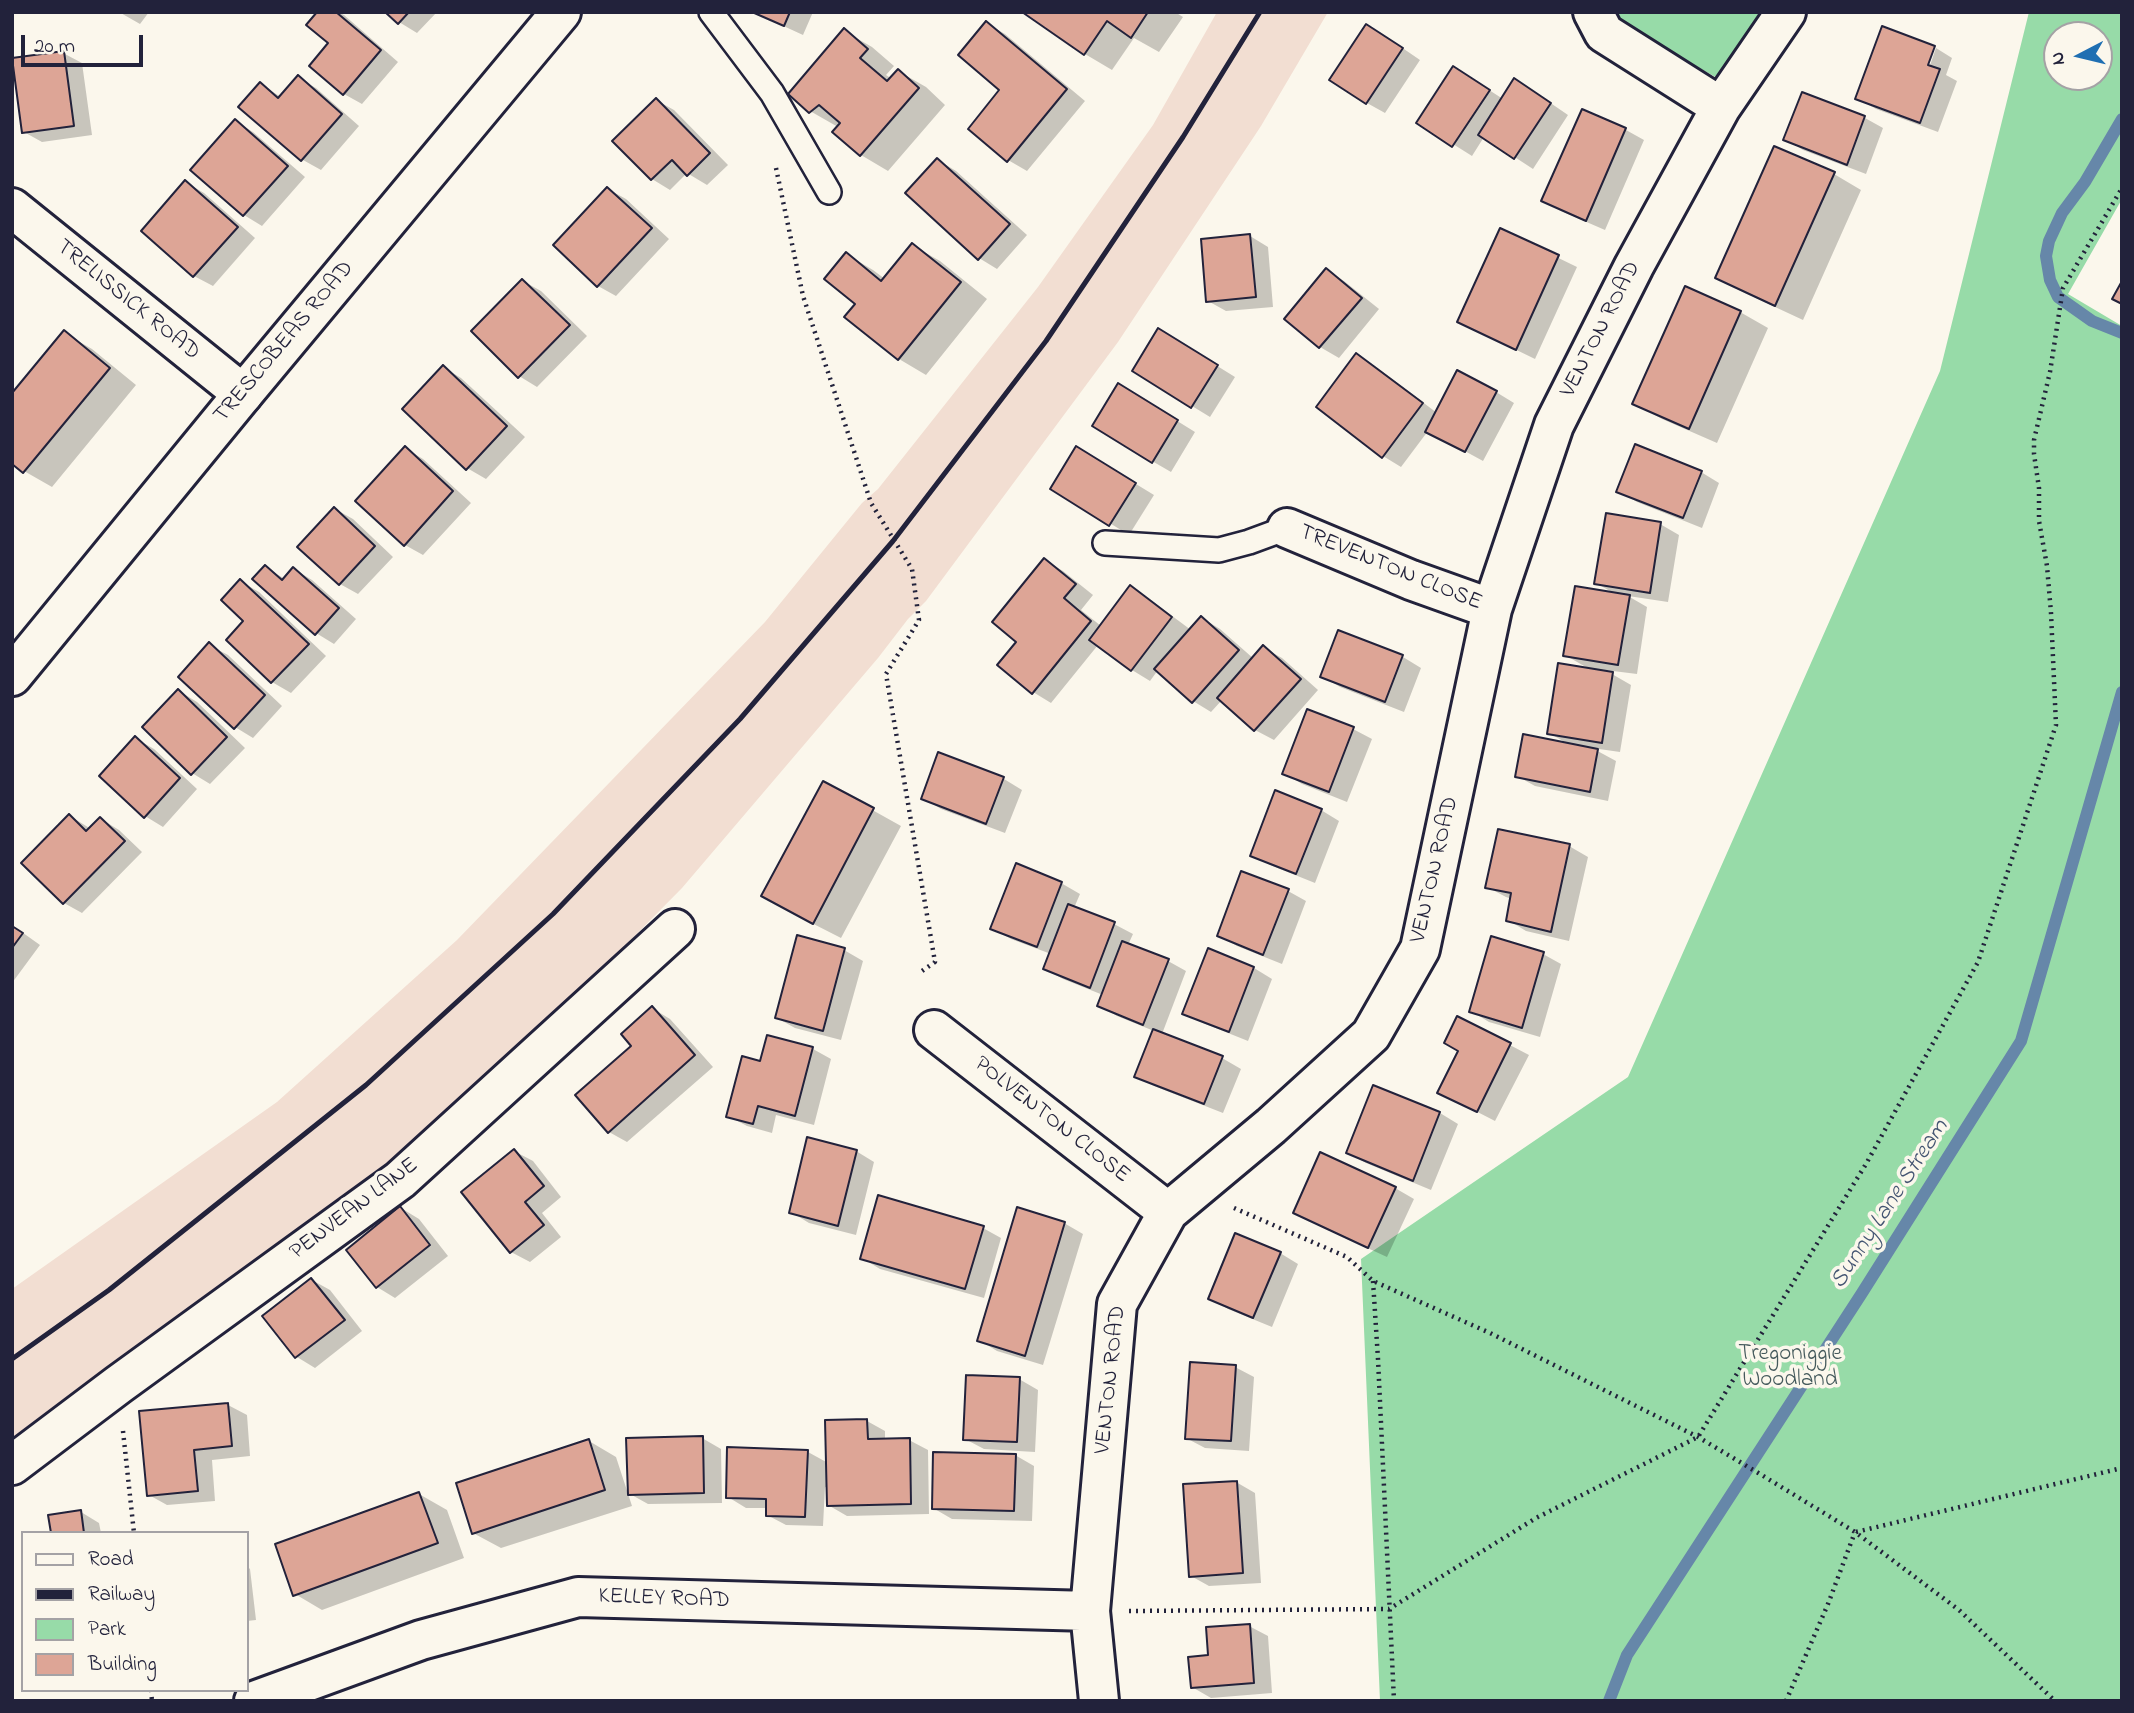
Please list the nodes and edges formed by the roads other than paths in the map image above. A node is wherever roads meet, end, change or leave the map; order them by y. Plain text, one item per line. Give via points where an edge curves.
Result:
1 (561, 12) edge
2 (711, 12) edge
3 (1593, 12) edge
4 (1786, 12) edge
5 (1721, 107) junction
6 (829, 192) dead end
7 (12, 208) edge
8 (243, 394) junction
9 (1287, 528) joint
10 (1105, 543) dead end
11 (1492, 610) junction
12 (12, 676) edge
13 (675, 929) dead end
14 (934, 1030) dead end
15 (1182, 1201) junction
16 (12, 1465) edge
17 (1090, 1611) junction
18 (254, 1701) edge
19 (1099, 1701) edge

1 - 8 street, TRESCOBEAS ROAD
2 - 6 lane via 772,93
3 - 5 street via 1604,33
4 - 5 street, VENTON ROAD
5 - 11 street, VENTON ROAD via 1553,425
7 - 8 street, TRELISSICK ROAD
8 - 12 street, TRESCOBEAS ROAD
9 - 10 lane via 1219,550
9 - 11 street, TREVENTON CLOSE
11 - 15 street, VENTON ROAD via 1420,949 1371,1035
13 - 16 street, PENVEAN LANE via 400,1180
14 - 15 street, POLVENTON CLOSE
15 - 17 street, VENTON ROAD via 1117,1304
17 - 18 street, KELLEY ROAD via 578,1597 422,1640
17 - 19 street, VENTON ROAD

